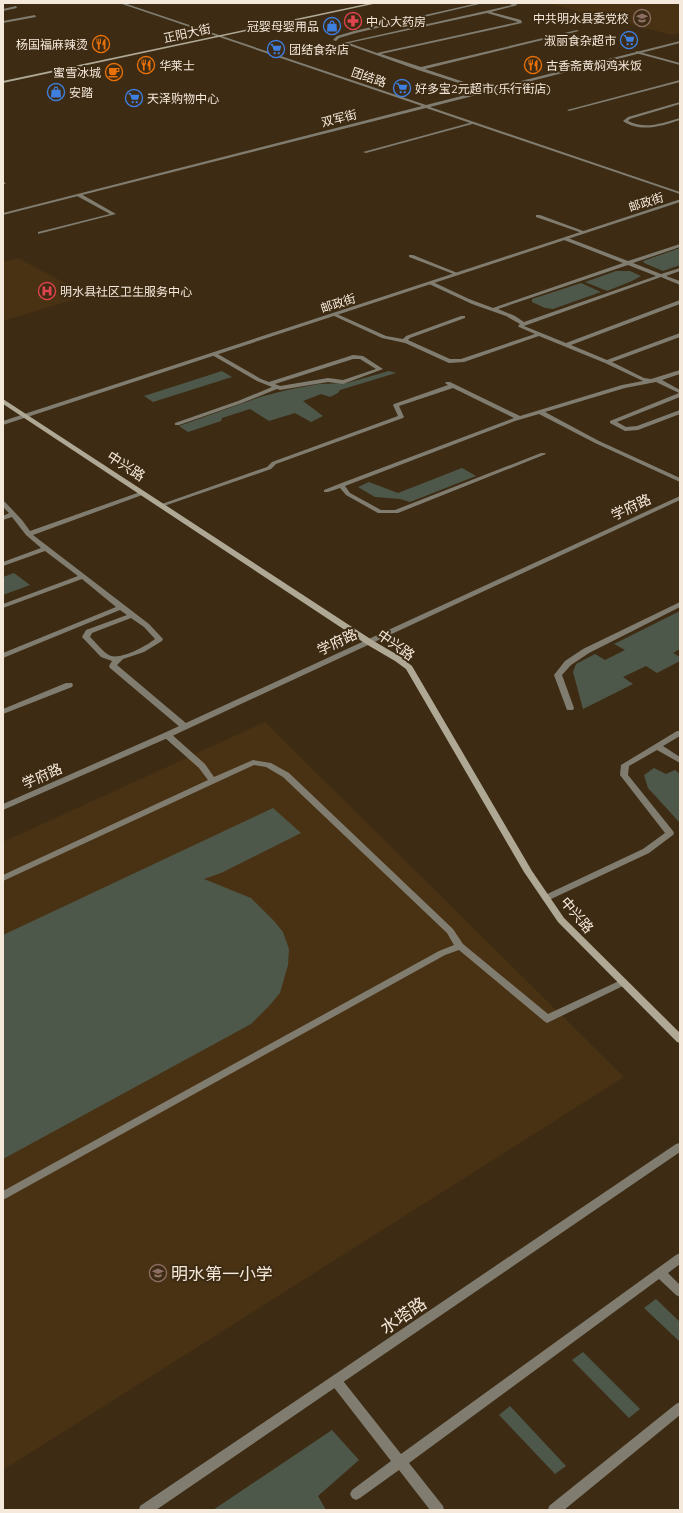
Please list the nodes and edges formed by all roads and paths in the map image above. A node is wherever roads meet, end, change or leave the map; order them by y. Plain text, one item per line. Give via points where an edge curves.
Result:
1 (121, 3) edge
2 (356, 3) edge
3 (376, 3) edge
4 (482, 3) edge
5 (510, 3) edge
6 (16, 7) dead end
7 (3, 10) edge
8 (488, 12) junction
9 (35, 16) dead end
10 (3, 22) edge
11 (576, 31) dead end
12 (209, 34) junction
13 (218, 37) junction
14 (680, 42) edge
15 (346, 43) junction
16 (637, 52) junction
17 (377, 54) junction
18 (680, 64) edge
19 (41, 69) dead end
20 (418, 69) junction
21 (680, 81) edge
22 (3, 82) edge
23 (487, 91) junction
24 (680, 103) edge
25 (424, 106) junction
26 (569, 110) dead end
27 (680, 119) edge
28 (474, 123) junction
29 (364, 152) dead end
30 (680, 193) edge
31 (79, 195) junction
32 (680, 201) edge
33 (3, 214) edge
34 (538, 216) dead end
35 (584, 232) junction
36 (40, 233) dead end
37 (566, 239) junction
38 (680, 245) edge
39 (411, 256) dead end
40 (630, 263) junction
41 (680, 270) edge
42 (458, 274) junction
43 (662, 276) junction
44 (431, 283) junction
45 (680, 283) edge
46 (680, 302) edge
47 (494, 309) junction
48 (335, 314) junction
49 (463, 317) dead end
50 (523, 324) junction
51 (539, 334) junction
52 (680, 336) edge
53 (408, 342) junction
54 (565, 345) junction
55 (214, 354) junction
56 (607, 362) junction
57 (680, 372) edge
58 (654, 380) junction
59 (269, 384) junction
60 (276, 387) junction
61 (680, 392) edge
62 (680, 395) edge
63 (3, 401) edge
64 (540, 412) junction
65 (680, 412) edge
66 (26, 416) junction
67 (519, 418) junction
68 (3, 423) edge
69 (177, 424) dead end
70 (543, 454) dead end
71 (680, 480) edge
72 (341, 485) junction
73 (326, 491) dead end
74 (143, 493) junction
75 (680, 498) edge
76 (3, 503) edge
77 (162, 505) junction
78 (14, 514) junction
79 (3, 518) edge
80 (28, 534) junction
81 (46, 548) junction
82 (3, 564) edge
83 (82, 577) junction
84 (680, 604) edge
85 (3, 606) edge
86 (121, 608) junction
87 (132, 615) junction
88 (369, 642) junction
89 (3, 656) edge
90 (120, 659) junction
91 (69, 685) dead end
92 (570, 708) dead end
93 (3, 712) edge
94 (184, 726) junction
95 (680, 733) edge
96 (167, 735) junction
97 (657, 746) junction
98 (680, 761) edge
99 (213, 781) junction
100 (3, 807) edge
101 (3, 878) edge
102 (546, 898) junction
103 (460, 946) junction
104 (622, 982) junction
105 (680, 1039) edge
106 (680, 1147) edge
107 (3, 1196) edge
108 (680, 1258) edge
109 (660, 1273) junction
110 (680, 1292) edge
111 (336, 1381) junction
112 (680, 1408) edge
113 (400, 1462) junction
114 (356, 1494) dead end
115 (145, 1510) edge
116 (438, 1510) edge
117 (554, 1510) edge

1 - 12 street, 团结路
2 - 12 main road, 正阳大街
3 - 13 main road, 正阳大街
4 - 15 street via 355,32 335,40
5 - 8 street via 516,5
6 - 7 street
8 - 15 street
8 - 17 street via 521,22
9 - 10 street
11 - 20 street
12 - 13 street, 团结路
12 - 19 main road, 正阳大街
13 - 22 main road, 正阳大街
13 - 25 street, 团结路
14 - 16 street, 双军街
15 - 17 street
16 - 18 street
16 - 23 street, 双军街
17 - 20 street
20 - 23 street
21 - 26 street
23 - 25 street, 双军街
24 - 27 street via 625,121 642,128
25 - 28 street, 团结路
25 - 31 street, 双军街
28 - 29 street
28 - 30 street, 团结路
31 - 33 street, 双军街
31 - 36 street via 114,214
32 - 35 street, 邮政街
34 - 35 street
35 - 37 street, 邮政街
37 - 40 street
37 - 42 street, 邮政街
38 - 40 street
39 - 42 street
40 - 43 street
40 - 47 street
41 - 43 street
42 - 44 street, 邮政街
43 - 45 street
43 - 50 street
44 - 47 street
44 - 48 street, 邮政街
46 - 54 street
47 - 50 street via 518,319
48 - 53 street via 384,337
48 - 55 street, 邮政街
49 - 53 street via 408,337 405,341
50 - 51 street via 521,326
51 - 53 street via 462,361 449,361
51 - 54 street
52 - 56 street
54 - 56 street
55 - 59 street
55 - 66 street, 邮政街
56 - 58 street via 642,379
57 - 58 street
58 - 61 street
58 - 64 street via 624,386
59 - 60 street
59 - 60 street via 353,357 361,357 380,369 343,382 328,380
60 - 69 street
62 - 65 street via 612,422 625,429 638,428
63 - 66 main road, 中兴路
64 - 67 street
64 - 71 street via 597,442
66 - 68 street, 邮政街
66 - 74 main road, 中兴路
67 - 72 street
67 - 77 street via 450,384 396,405 400,417 274,463 269,468
70 - 72 street via 396,512 380,512 348,494
72 - 73 street
74 - 77 main road, 中兴路
74 - 80 street
75 - 88 street, 学府路
76 - 78 street
77 - 88 main road, 中兴路
78 - 79 street
78 - 80 street
80 - 81 street
81 - 82 street
81 - 83 street
83 - 85 street
83 - 86 street
84 - 92 street via 586,651 568,663 558,675
86 - 87 street
86 - 89 street
87 - 90 street via 154,631 159,639
87 - 90 street via 89,632 86,637 108,657
88 - 94 street, 学府路
88 - 102 main road, 中兴路 via 398,659 413,673 528,872
90 - 94 street via 113,666
91 - 93 street
94 - 96 street, 学府路
95 - 97 street
96 - 99 street via 202,766
96 - 100 street, 学府路
97 - 98 street
97 - 102 street via 625,764 624,775 670,833 646,851
99 - 101 street
99 - 103 street via 253,762 268,765 286,775 450,932
102 - 104 main road, 中兴路 via 561,920
103 - 104 street via 547,1019
103 - 107 street via 435,957
104 - 105 main road, 中兴路
106 - 111 street, 水塔路
108 - 109 street
109 - 110 street
109 - 113 street
111 - 113 street
111 - 115 street, 水塔路
112 - 117 street
113 - 114 street
113 - 116 street

